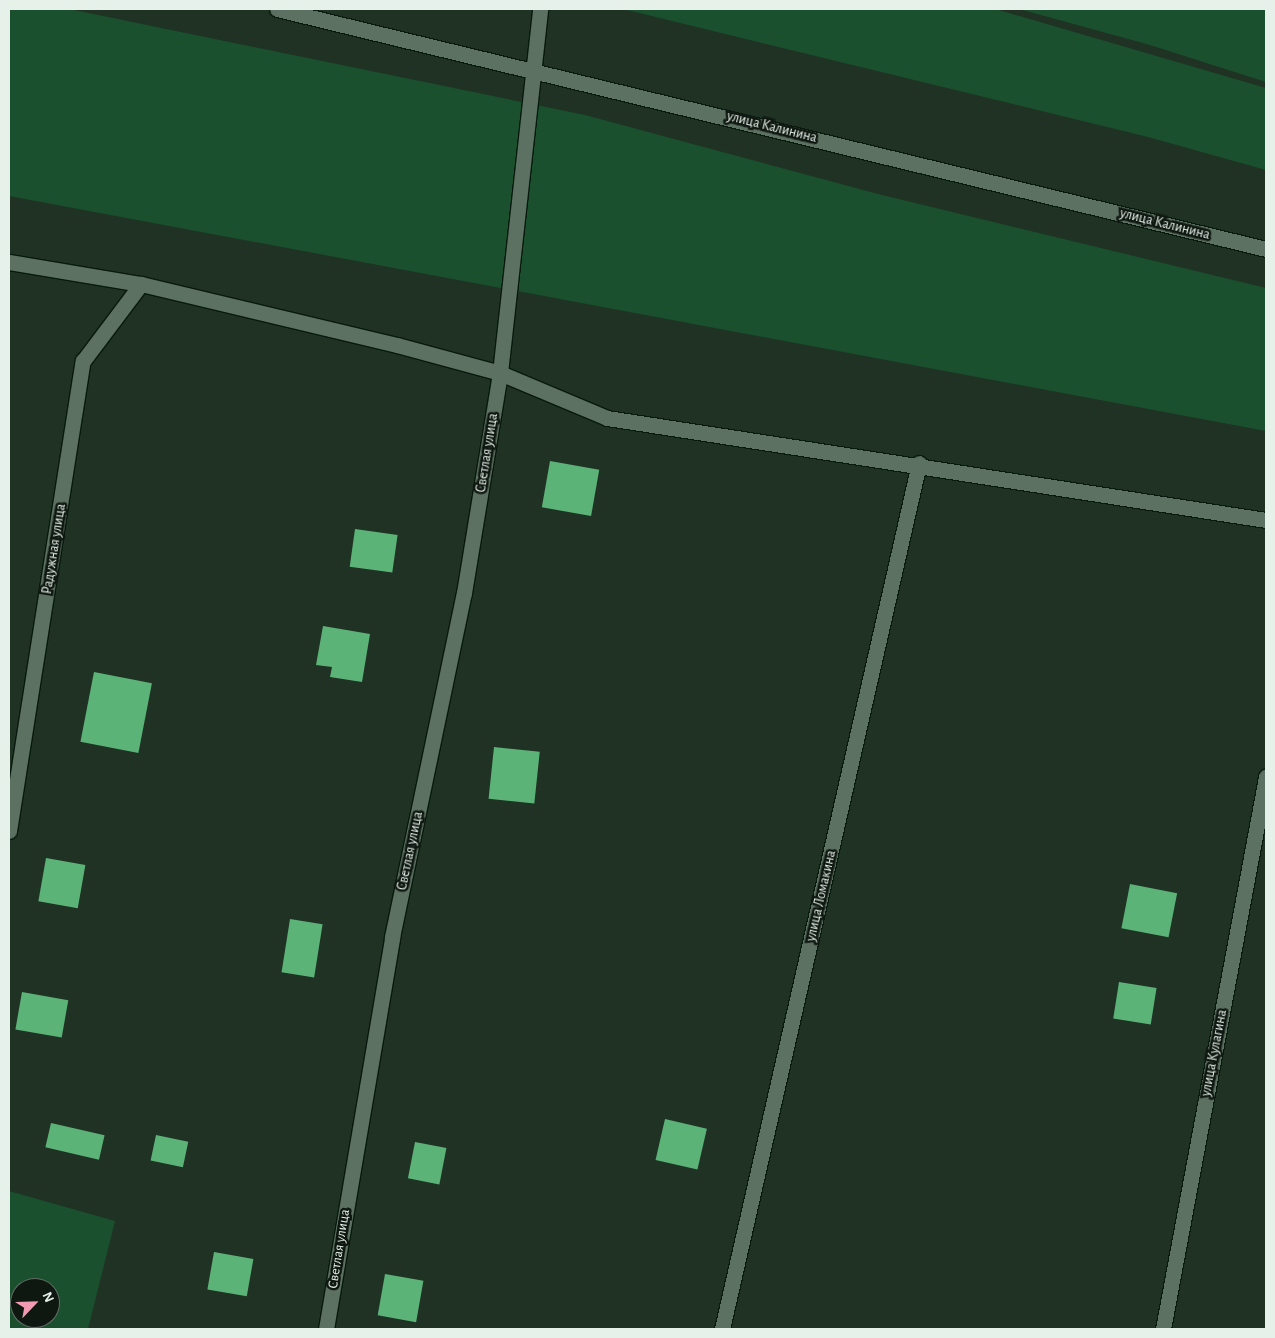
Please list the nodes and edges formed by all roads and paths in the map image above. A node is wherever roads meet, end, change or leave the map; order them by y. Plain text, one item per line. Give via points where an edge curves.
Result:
1 (277, 9) edge
2 (540, 9) edge
3 (532, 68) junction
4 (1266, 249) edge
5 (9, 262) edge
6 (141, 284) junction
7 (500, 373) junction
8 (919, 464) junction
9 (1266, 520) edge
10 (1266, 777) edge
11 (9, 831) edge
12 (326, 1329) edge
13 (722, 1329) edge
14 (1163, 1329) edge

1 - 3 street, улица Калинина
2 - 3 street, Светлая улица
3 - 4 street, улица Калинина
3 - 7 street, Светлая улица
5 - 6 street
6 - 7 street
6 - 11 street, Радужная улица via 83,361
7 - 8 street via 607,418
7 - 12 street, Светлая улица via 464,593 392,937
8 - 9 street
8 - 13 street, улица Ломакина
10 - 14 street, улица Кулагина

